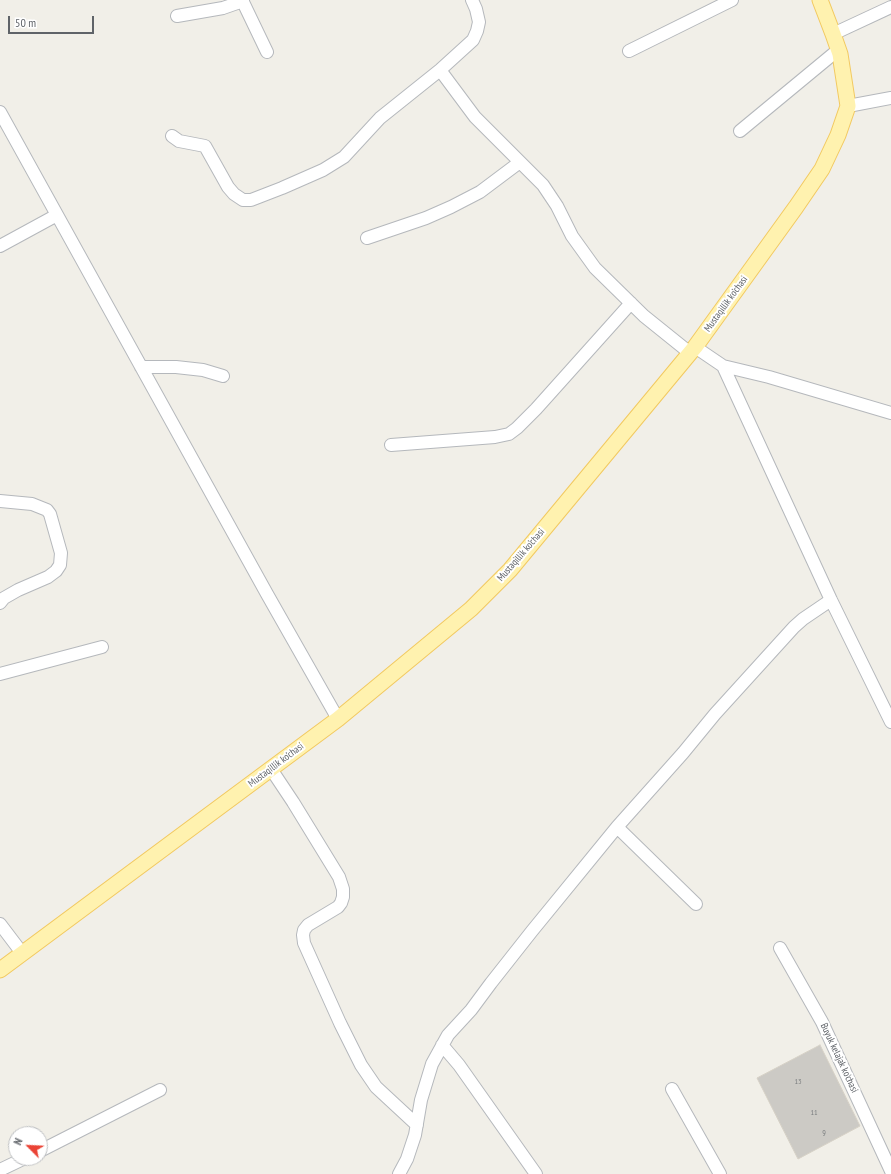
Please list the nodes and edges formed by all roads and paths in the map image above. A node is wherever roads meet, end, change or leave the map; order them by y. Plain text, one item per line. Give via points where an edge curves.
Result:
1 (243, 0) edge
2 (472, 0) edge
3 (732, 0) edge
4 (820, 0) edge
5 (891, 7) edge
6 (177, 16) dead end
7 (833, 34) junction
8 (838, 50) junction
9 (629, 51) dead end
10 (267, 52) dead end
11 (440, 70) junction
12 (891, 98) edge
13 (848, 106) junction
14 (0, 112) edge
15 (740, 131) dead end
16 (172, 136) dead end
17 (520, 162) junction
18 (57, 215) junction
19 (367, 238) dead end
20 (0, 246) edge
21 (631, 303) junction
22 (692, 350) junction
23 (723, 366) junction
24 (141, 367) junction
25 (223, 376) dead end
26 (891, 412) edge
27 (390, 445) dead end
28 (0, 501) edge
29 (831, 600) junction
30 (0, 603) edge
31 (102, 647) dead end
32 (0, 674) edge
33 (338, 719) junction
34 (891, 722) edge
35 (271, 769) junction
36 (617, 827) junction
37 (696, 904) dead end
38 (0, 924) edge
39 (780, 948) dead end
40 (22, 953) junction
41 (0, 970) edge
42 (442, 1045) junction
43 (672, 1089) dead end
44 (160, 1090) dead end
45 (417, 1125) junction
46 (48, 1147) edge
47 (891, 1171) edge
48 (399, 1174) edge
49 (536, 1174) edge
50 (720, 1174) edge

1 - 6 street via 223,8
1 - 10 street
2 - 11 street via 479,22 473,40
3 - 9 street
4 - 7 main road, Mustaqillik ko’chasi
5 - 7 street
7 - 8 main road, Mustaqillik ko’chasi
8 - 13 main road, Mustaqillik ko’chasi
8 - 15 street
11 - 16 street via 380,118 344,157 323,170 251,200 243,200 228,188 206,146 179,141
11 - 17 street via 475,117
12 - 13 street
13 - 22 main road, Mustaqillik ko’chasi via 822,169
14 - 18 street
17 - 19 street via 480,192 451,207
17 - 21 street via 543,185 558,206 572,236 595,268
18 - 20 street
18 - 24 street
21 - 22 street via 644,316
21 - 27 street via 536,409 509,434
22 - 23 street
22 - 33 main road, Mustaqillik ko’chasi via 510,570 471,609
23 - 26 street
23 - 29 street
24 - 25 street via 176,367 203,370
24 - 33 street
28 - 30 street via 32,504 47,510 61,553 60,565 56,572 18,590
29 - 34 street
29 - 36 street via 794,627
31 - 32 street
33 - 35 main road, Mustaqillik ko’chasi
35 - 40 main road, Mustaqillik ko’chasi
35 - 45 street via 336,871 343,889 343,897 338,907 304,930 304,943 361,1065 376,1087
36 - 37 street
36 - 42 street via 471,1010 448,1034
38 - 40 street
39 - 47 street, Buyuk kelajak ko'chasi via 822,1022
40 - 41 main road, Mustaqillik ko’chasi
42 - 45 street via 432,1064 421,1100
42 - 49 street
43 - 50 street
44 - 46 street
45 - 48 street via 407,1159

